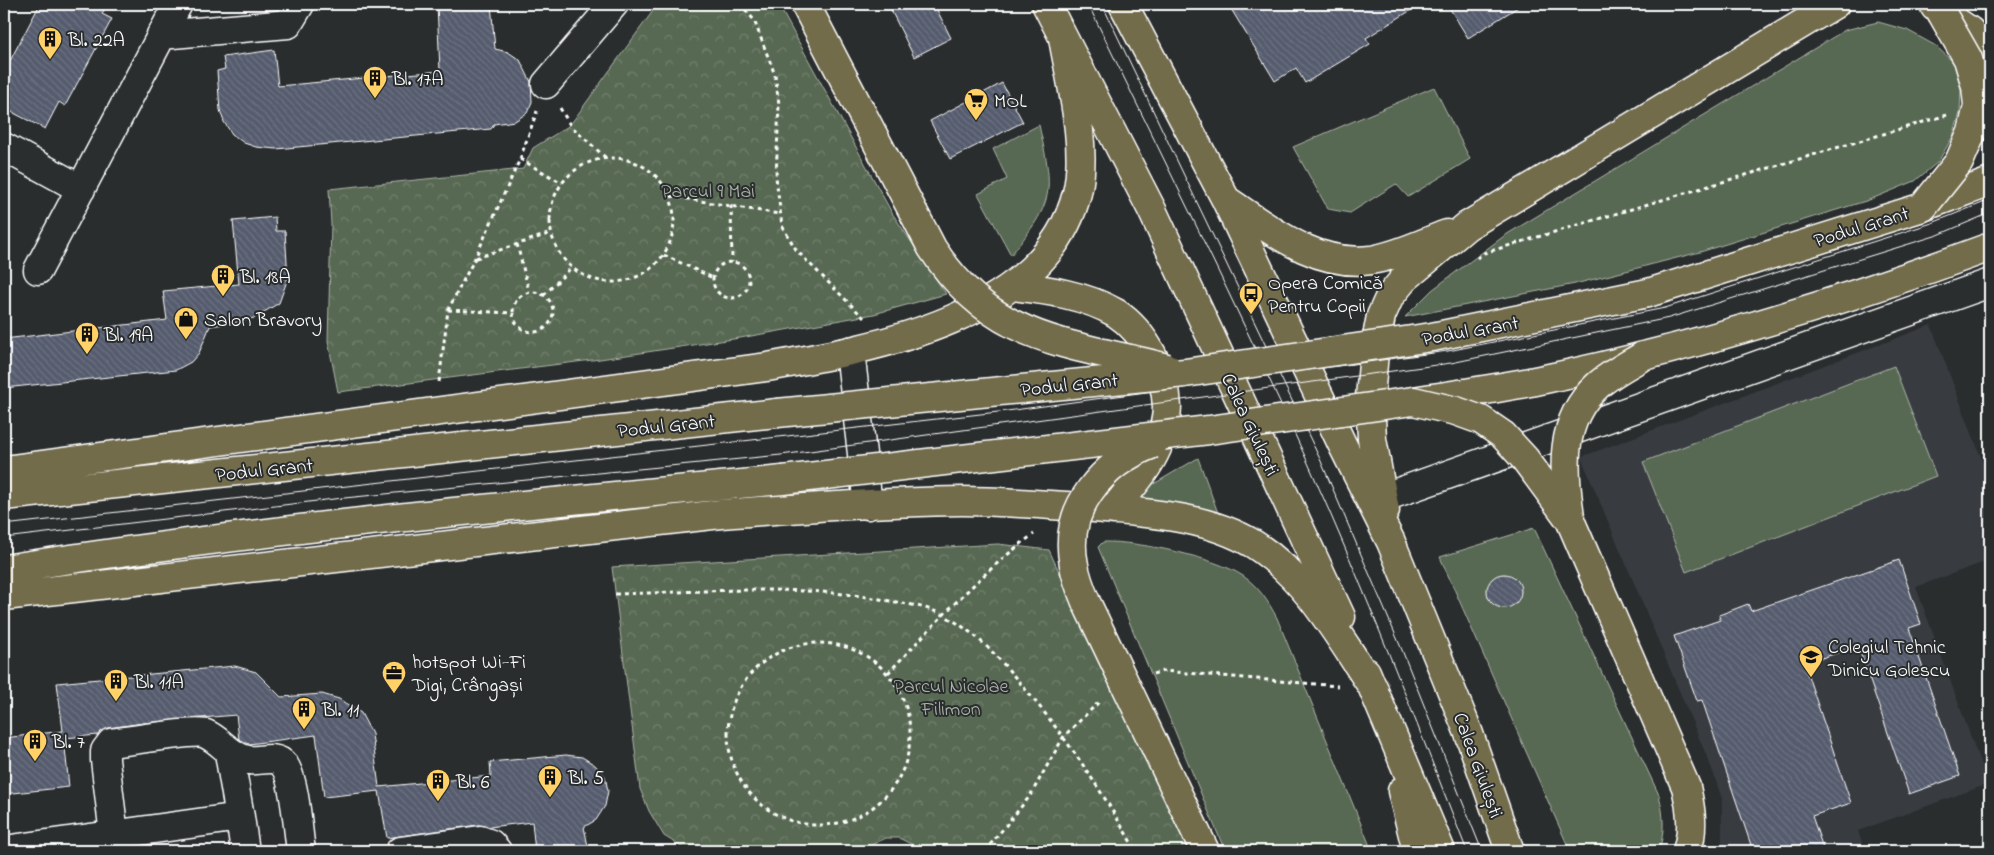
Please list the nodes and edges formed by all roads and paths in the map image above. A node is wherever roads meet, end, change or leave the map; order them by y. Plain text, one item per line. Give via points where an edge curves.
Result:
1 (178, 4) edge
2 (300, 4) edge
3 (614, 4) edge
4 (740, 4) edge
5 (806, 4) edge
6 (1046, 4) edge
7 (1123, 4) edge
8 (1835, 4) edge
9 (1935, 7) edge
10 (161, 35) junction
11 (1063, 38) junction
12 (1990, 58) edge
13 (546, 84) junction
14 (1952, 114) dead end
15 (4, 147) edge
16 (606, 158) junction
17 (520, 159) junction
18 (1990, 182) edge
19 (562, 183) junction
20 (80, 189) junction
21 (670, 196) junction
22 (1226, 200) junction
23 (731, 205) junction
24 (1923, 207) junction
25 (779, 214) junction
26 (1467, 226) junction
27 (551, 233) junction
28 (517, 244) junction
29 (1990, 247) edge
30 (664, 255) junction
31 (475, 258) junction
32 (732, 262) junction
33 (1468, 263) dead end
34 (572, 267) junction
35 (38, 270) dead end
36 (713, 278) junction
37 (1990, 284) edge
38 (1013, 286) junction
39 (529, 292) junction
40 (544, 295) junction
41 (448, 310) junction
42 (512, 313) junction
43 (887, 342) junction
44 (850, 351) junction
45 (1643, 356) junction
46 (1185, 373) junction
47 (438, 388) dead end
48 (1413, 402) junction
49 (1209, 430) junction
50 (4, 470) edge
51 (4, 496) edge
52 (1382, 498) junction
53 (868, 505) junction
54 (1071, 507) junction
55 (1113, 510) junction
56 (1570, 520) junction
57 (1391, 542) junction
58 (4, 569) edge
59 (615, 594) dead end
60 (4, 596) edge
61 (943, 615) junction
62 (888, 673) junction
63 (1374, 689) junction
64 (1390, 726) junction
65 (1468, 731) junction
66 (229, 753) junction
67 (240, 817) junction
68 (114, 835) junction
69 (4, 850) edge
70 (245, 851) edge
71 (301, 851) edge
72 (400, 851) edge
73 (497, 851) edge
74 (1136, 851) edge
75 (1205, 851) edge
76 (1416, 851) edge
77 (1441, 851) edge
78 (1510, 851) edge
79 (1529, 851) edge
80 (1687, 851) edge

1 - 10 lane
2 - 10 lane via 288,24
3 - 13 lane
4 - 25 path via 754,20 775,75 779,104 776,177
5 - 46 main road, bridge via 932,248 962,288 988,311 1027,332
6 - 11 main road, Calea Giulești
7 - 22 main road, Calea Giulești
8 - 26 main road
9 - 12 main road via 1970,31
9 - 24 main road, bridge via 1968,59 1978,106 1972,132 1958,162
10 - 20 lane
11 - 38 main road via 1078,123 1077,191 1066,222 1051,248
11 - 63 main road, Calea Giulești via 1152,210
13 - 16 path via 570,125
13 - 17 path
14 - 33 path via 1484,253
15 - 20 lane
16 - 19 path via 582,166
16 - 21 path via 627,159 646,167
17 - 19 path
17 - 31 path
18 - 24 main road, Podul Grant
19 - 27 path via 550,215
20 - 35 lane
21 - 23 path
21 - 30 path via 674,218 672,238
22 - 26 main road via 1296,246 1338,259 1371,260 1391,255
22 - 57 main road, Calea Giulești
23 - 25 path
23 - 32 path
24 - 46 main road, Podul Grant, bridge via 1648,293 1432,337
25 - 43 path via 782,226 797,251
26 - 52 main road via 1404,279 1380,316 1370,420
27 - 28 path
27 - 34 path via 559,251
28 - 31 path
28 - 39 path
29 - 45 main road via 1847,297
30 - 34 path via 637,276 620,281 595,278
30 - 36 path
31 - 41 path
32 - 36 path via 721,264
32 - 36 path via 743,265 749,275 749,287 741,296 724,297 715,290
34 - 40 path
37 - 52 lane
38 - 43 main road via 958,316
38 - 55 main road via 1072,296 1115,313 1142,340 1158,370 1167,409 1157,447 1147,467
39 - 40 path
39 - 42 path via 515,302
40 - 42 path via 553,311 546,328 534,332 521,329
41 - 42 path
41 - 47 path
43 - 44 main road
44 - 50 main road via 668,382
44 - 53 lane
45 - 48 main road, bridge via 1539,380
45 - 56 main road, bridge via 1597,386 1580,405 1569,429 1564,454
46 - 51 main road, Podul Grant, bridge via 777,412
48 - 49 main road, bridge
48 - 56 main road, bridge via 1481,420 1503,435
49 - 58 main road, bridge via 783,480 552,501 138,548
49 - 75 main road, bridge via 1153,444 1119,460 1084,498 1074,525 1072,544 1073,564 1086,602
52 - 57 main road
53 - 54 main road via 964,501
53 - 60 main road via 721,514
54 - 55 main road
54 - 61 path via 1017,546
55 - 63 main road via 1187,520 1219,529 1254,545 1285,568 1306,591
56 - 80 main road via 1686,787 1692,813 1691,840
57 - 65 main road, Calea Giulești
59 - 61 path via 800,591 871,597
61 - 62 path
61 - 74 path via 993,651 1064,736 1105,796
62 - 62 path via 904,698 911,728 908,757 896,784 876,807 849,821 820,826 790,821 764,808 742,785 730,757 727,726 734,697 751,672 776,653 805,643 835,643 864,654
63 - 64 main road, Calea Giulești
64 - 76 main road
64 - 77 main road, Calea Giulești
65 - 78 main road, Calea Giulești
65 - 79 main road via 1496,780
66 - 67 lane
66 - 68 lane via 204,733 111,743 105,751 105,760
66 - 71 lane via 248,760 273,759 283,763 290,774
67 - 68 lane
67 - 70 lane
68 - 69 lane
72 - 73 lane via 480,840 491,844

